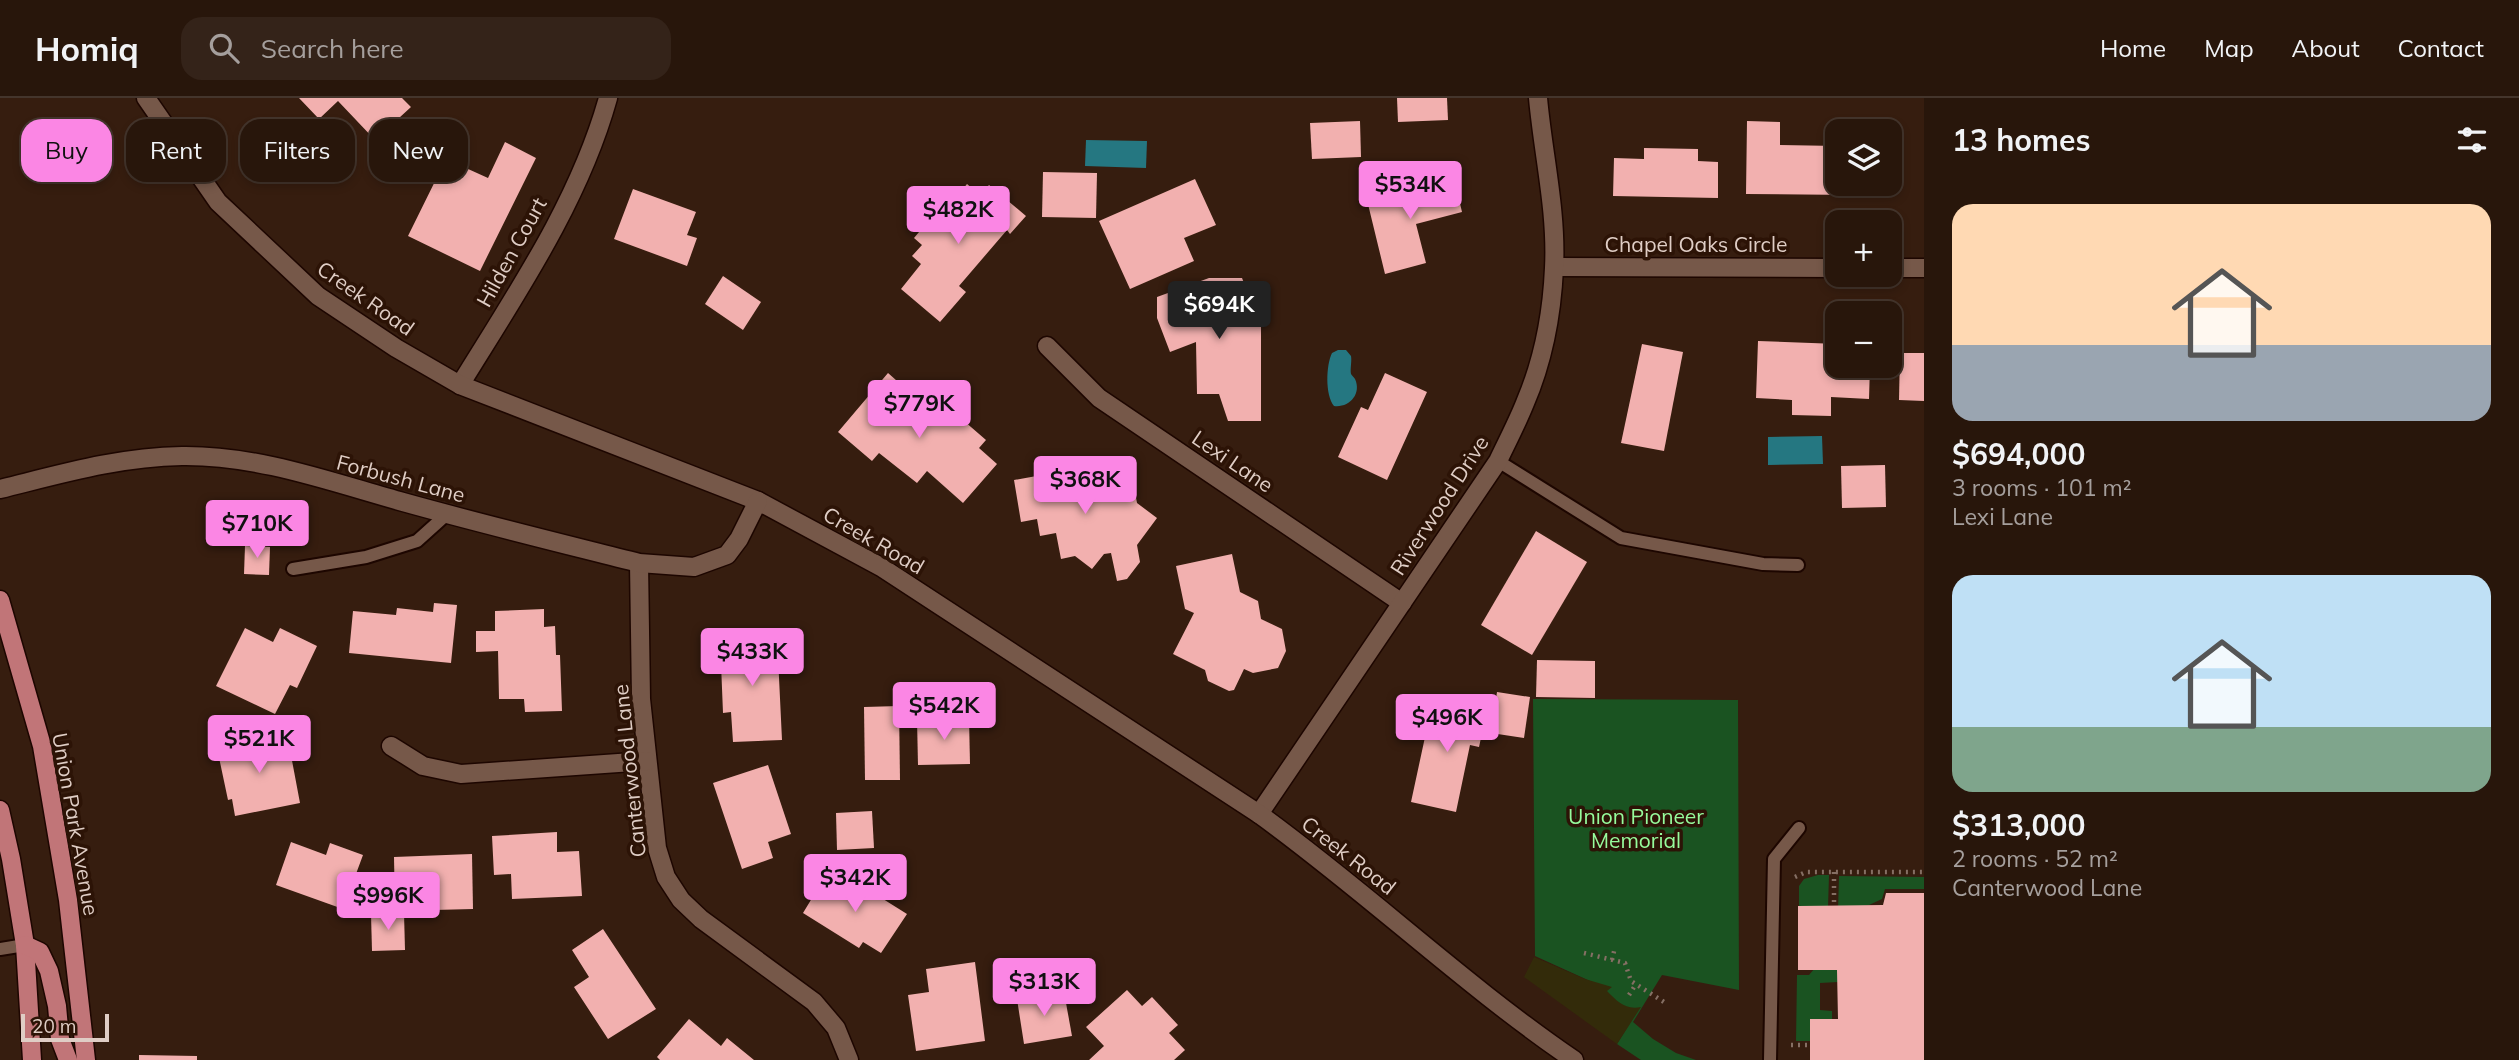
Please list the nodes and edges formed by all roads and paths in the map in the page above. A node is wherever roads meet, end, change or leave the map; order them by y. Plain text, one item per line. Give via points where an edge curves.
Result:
1 (146, 98) edge
2 (608, 98) edge
3 (1538, 98) edge
4 (1555, 267) junction
5 (1825, 268) edge
6 (1902, 268) edge
7 (1924, 268) edge
8 (1047, 346) dead end
9 (460, 385) junction
10 (1498, 461) junction
11 (0, 489) edge
12 (758, 501) junction
13 (447, 514) junction
14 (639, 563) junction
15 (1798, 565) dead end
16 (293, 569) dead end
17 (0, 600) edge
18 (1402, 603) junction
19 (391, 746) dead end
20 (647, 761) junction
21 (0, 810) edge
22 (1259, 814) junction
23 (1799, 828) dead end
24 (1834, 872) junction
25 (1924, 872) edge
26 (1793, 887) dead end
27 (1834, 902) dead end
28 (25, 945) junction
29 (1615, 947) dead end
30 (0, 949) edge
31 (1584, 953) dead end
32 (1612, 960) junction
33 (1636, 984) junction
34 (1629, 995) dead end
35 (1664, 1002) dead end
36 (1791, 1032) dead end
37 (1791, 1045) junction
38 (1810, 1045) dead end
39 (1791, 1053) dead end
40 (32, 1060) edge
41 (68, 1060) edge
42 (86, 1060) edge
43 (849, 1060) edge
44 (1574, 1060) edge
45 (1770, 1060) edge

1 - 9 street, Creek Road via 218,202 318,296
2 - 9 street, Hilden Court via 580,174 542,250
3 - 4 street, Riverwood Drive via 1552,202
4 - 5 street, Chapel Oaks Circle
4 - 10 street, Riverwood Drive via 1540,359
6 - 7 street
8 - 18 street, Lexi Lane via 1099,398
9 - 12 street, Creek Road
10 - 15 lane via 1621,538 1763,564
10 - 18 street, Riverwood Drive
11 - 13 street, Forbush Lane via 93,465 184,456 259,462
12 - 14 street, Forbush Lane via 727,555 694,566
12 - 22 street, Creek Road via 881,567
13 - 14 street, Forbush Lane
13 - 16 lane via 417,541 366,557
14 - 20 street, Canterwood Lane
17 - 42 main road, Union Park Avenue via 42,746 68,900
18 - 22 street, Riverwood Drive
19 - 20 street via 423,766 461,774
20 - 43 street, Canterwood Lane via 657,848 666,877 681,900 814,1002 836,1028
21 - 28 main road
22 - 44 street, Creek Road
23 - 45 lane via 1774,859
24 - 25 path
24 - 26 path via 1806,872 1795,877
24 - 27 path
28 - 30 lane
28 - 40 main road
28 - 41 main road via 40,952 49,971
29 - 32 path
31 - 32 path
32 - 33 path via 1625,963
33 - 34 path
33 - 35 path
36 - 37 path
37 - 38 path
37 - 39 path

